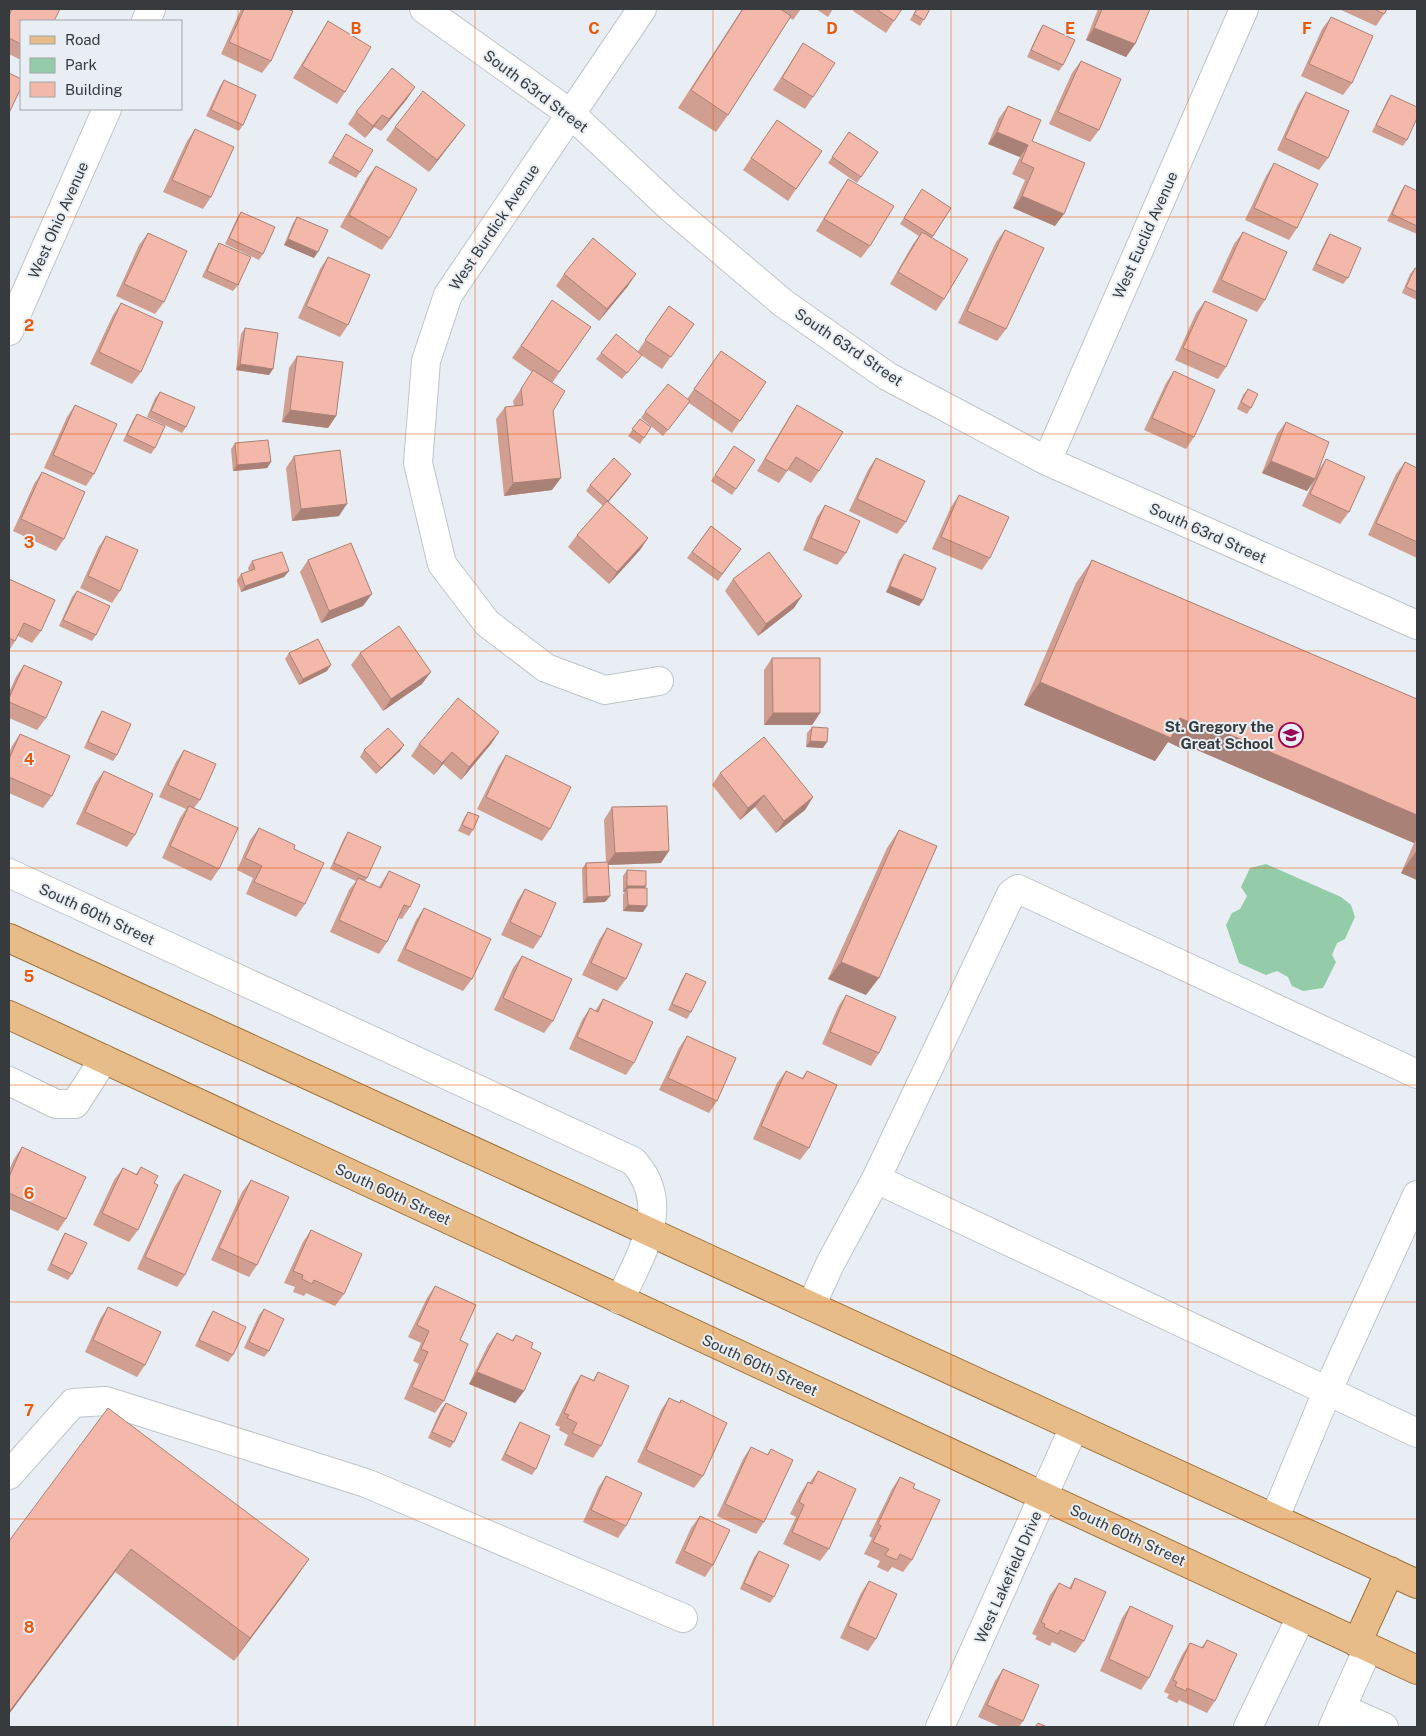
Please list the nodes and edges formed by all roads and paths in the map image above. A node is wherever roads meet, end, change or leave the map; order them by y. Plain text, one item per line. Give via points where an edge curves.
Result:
1 (424, 9) edge
2 (642, 9) edge
3 (1244, 9) edge
4 (107, 110) edge
5 (571, 114) junction
6 (9, 331) edge
7 (1047, 461) junction
8 (1417, 625) edge
9 (659, 681) dead end
10 (9, 873) edge
11 (9, 938) edge
12 (9, 1014) edge
13 (104, 1059) junction
14 (1417, 1074) edge
15 (9, 1081) edge
16 (876, 1179) junction
17 (1417, 1195) edge
18 (650, 1232) junction
19 (620, 1300) junction
20 (812, 1306) junction
21 (1327, 1392) junction
22 (1074, 1427) junction
23 (1417, 1433) edge
24 (9, 1474) edge
25 (1044, 1495) junction
26 (1274, 1517) junction
27 (1390, 1571) junction
28 (1417, 1584) edge
29 (1301, 1617) junction
30 (683, 1618) dead end
31 (1363, 1645) junction
32 (1417, 1670) edge
33 (1337, 1718) edge
34 (940, 1727) edge
35 (1248, 1727) edge
36 (1384, 1727) edge

1 - 5 street, South 63rd Street
2 - 5 street, West Burdick Avenue
3 - 7 street, West Euclid Avenue
4 - 6 street, West Ohio Avenue
5 - 7 street, South 63rd Street via 671,208 784,302 887,376
5 - 9 street, West Burdick Avenue via 448,295 426,361 418,463 442,564 486,623 546,668 605,690
7 - 8 street, South 63rd Street
10 - 18 street, South 60th Street via 634,1161 645,1174 654,1200
11 - 18 main road
12 - 13 main road, South 60th Street
13 - 15 street via 76,1104 56,1104
13 - 19 main road, South 60th Street
14 - 16 street via 1018,889 1011,894
16 - 20 street via 830,1264
16 - 21 street
17 - 21 street
18 - 19 street, South 60th Street
18 - 20 main road
19 - 25 main road, South 60th Street
20 - 22 main road
21 - 23 street
21 - 26 street
22 - 25 street, West Lakefield Drive
22 - 26 main road
24 - 30 street via 73,1403 106,1401 366,1483
25 - 29 main road, South 60th Street
25 - 34 street, West Lakefield Drive
26 - 27 main road
27 - 28 main road
27 - 31 main road
29 - 31 main road, South 60th Street
29 - 35 street
31 - 32 main road, South 60th Street
31 - 33 street
33 - 36 street

